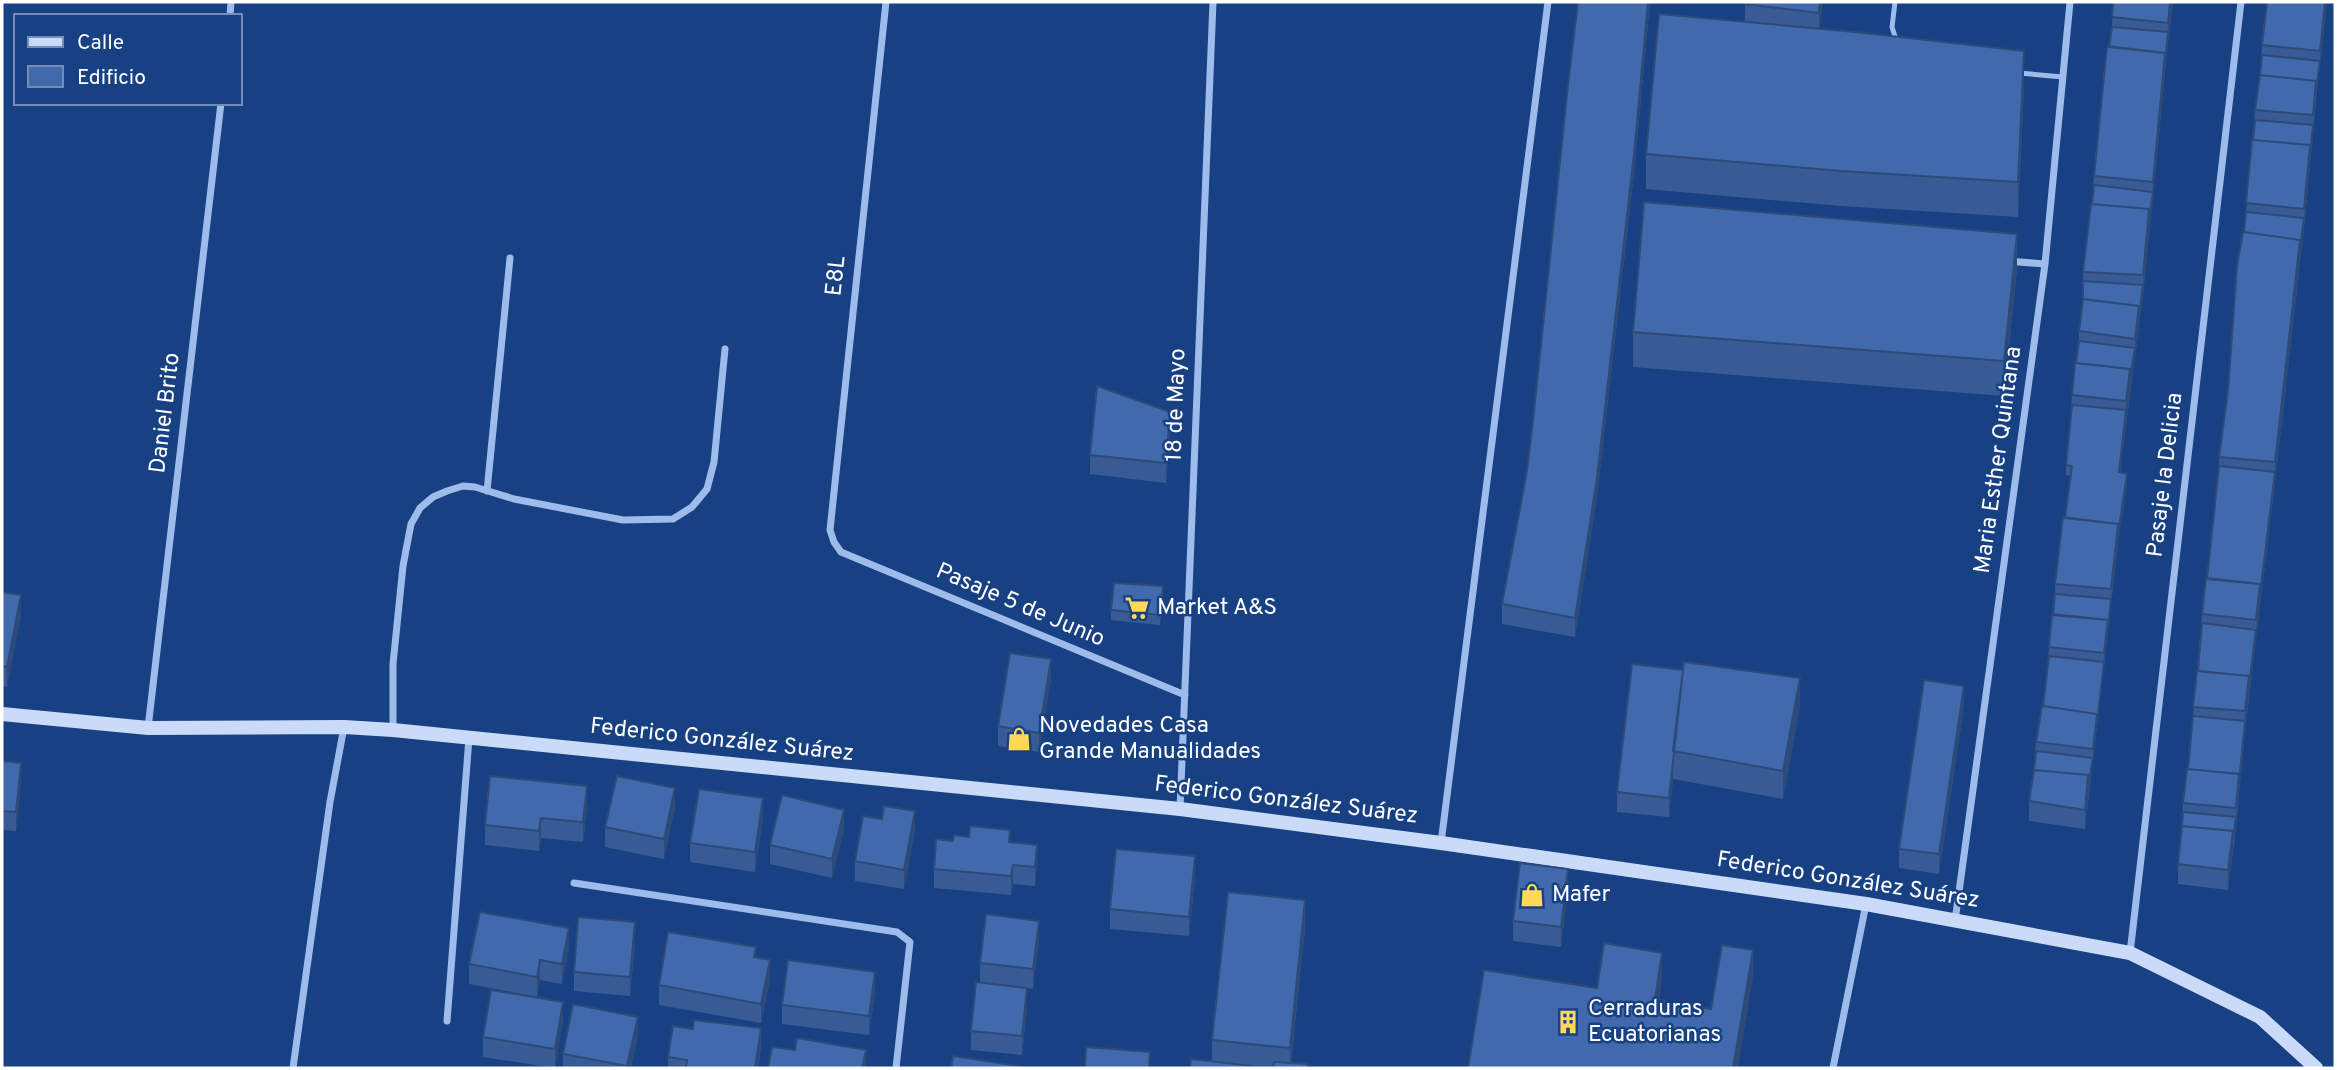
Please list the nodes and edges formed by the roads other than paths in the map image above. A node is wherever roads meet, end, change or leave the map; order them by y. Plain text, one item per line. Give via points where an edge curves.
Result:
1 (886, 2) edge
2 (1213, 2) edge
3 (1548, 2) edge
4 (1895, 2) edge
5 (2070, 2) edge
6 (2241, 2) edge
7 (1898, 47) edge
8 (2008, 72) edge
9 (2063, 77) junction
10 (221, 105) edge
11 (510, 258) dead end
12 (2004, 260) edge
13 (2045, 264) junction
14 (725, 349) dead end
15 (487, 491) junction
16 (841, 552) joint
17 (1185, 695) junction
18 (2, 715) edge
19 (344, 727) junction
20 (148, 728) junction
21 (393, 730) junction
22 (469, 738) junction
23 (1180, 809) junction
24 (1441, 843) junction
25 (574, 883) dead end
26 (1866, 904) junction
27 (1955, 921) junction
28 (2130, 953) junction
29 (447, 1021) dead end
30 (293, 1068) edge
31 (896, 1068) edge
32 (1833, 1068) edge
33 (2316, 1068) edge

1 - 16 street, E8L via 830,530
2 - 17 street, 18 de Mayo
3 - 24 street
4 - 7 lane via 1892,27
5 - 9 street, Maria Esther Quintana
6 - 28 street, Pasaje la Delicia
8 - 9 lane
9 - 13 street, Maria Esther Quintana
10 - 20 street, Daniel Brito
11 - 15 street
12 - 13 street
13 - 27 street, Maria Esther Quintana
14 - 15 street via 707,489 692,507 673,519 624,520
15 - 21 street via 463,486 433,497 411,524 393,664
16 - 17 street, Pasaje 5 de Junio
17 - 23 street, 18 de Mayo
18 - 20 street, Federico González Suárez
19 - 20 street, Federico González Suárez
19 - 21 street, Federico González Suárez
19 - 30 street
21 - 22 street, Federico González Suárez
22 - 23 street, Federico González Suárez
22 - 29 street
23 - 24 street, Federico González Suárez
24 - 26 street, Federico González Suárez
25 - 31 street via 897,932 910,942
26 - 27 street, Federico González Suárez
26 - 32 street
27 - 28 street, Federico González Suárez
28 - 33 street, Federico González Suárez via 2260,1017

